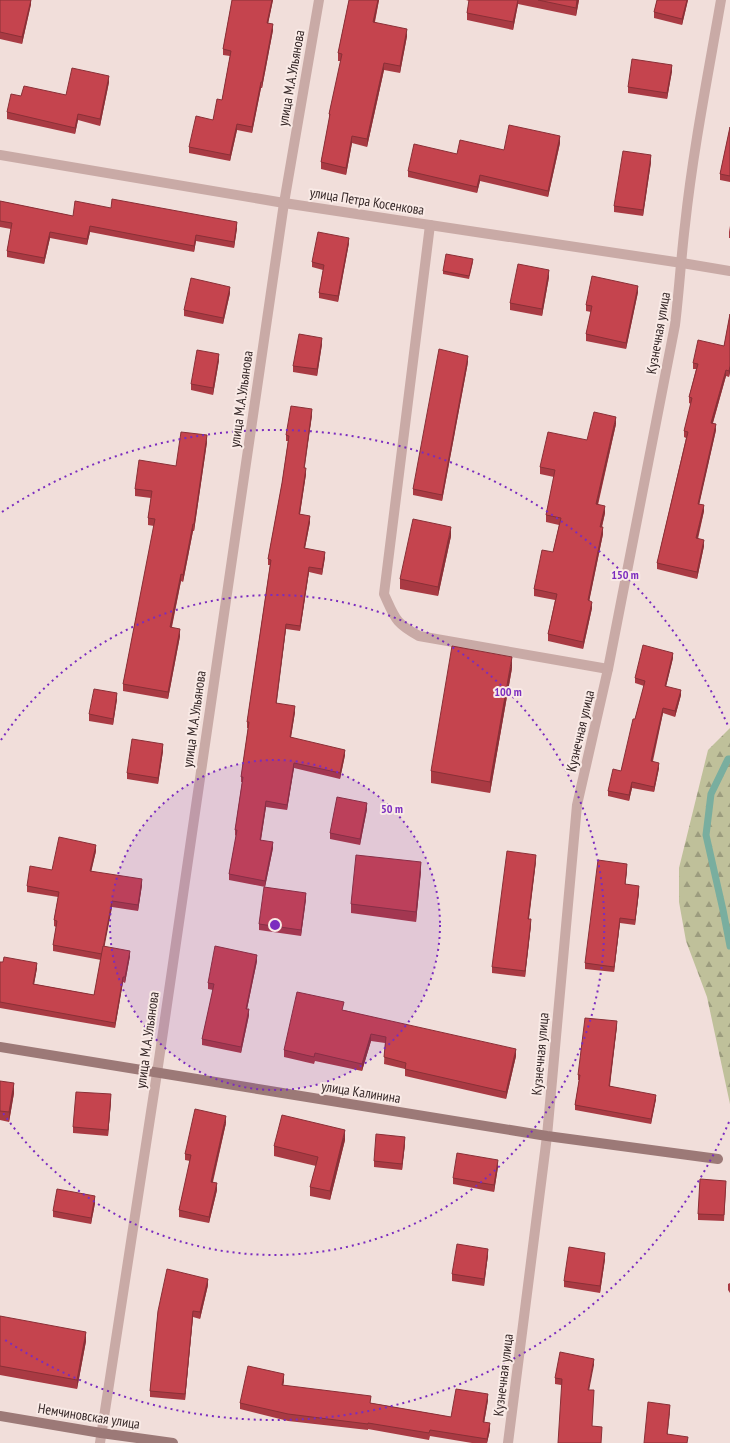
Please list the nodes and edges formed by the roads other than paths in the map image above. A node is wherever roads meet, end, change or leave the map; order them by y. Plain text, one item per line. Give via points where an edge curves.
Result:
1 (319, 0) edge
2 (721, 0) edge
3 (0, 155) edge
4 (284, 203) junction
5 (430, 224) junction
6 (682, 263) junction
7 (730, 272) edge
8 (608, 669) junction
9 (0, 1047) edge
10 (157, 1073) junction
11 (547, 1136) junction
12 (718, 1159) dead end
13 (0, 1416) edge
14 (101, 1438) edge
15 (173, 1443) edge
16 (508, 1443) edge

1 - 4 street, улица М.А.Ульянова
2 - 6 street, Кузнечная улица via 691,182
3 - 4 street, улица Петра Косенкова
4 - 5 street, улица Петра Косенкова
4 - 10 street, улица М.А.Ульянова
5 - 6 street, улица Петра Косенкова
5 - 8 street via 384,594 395,618 419,636
6 - 7 street, улица Петра Косенкова
6 - 8 street, Кузнечная улица via 675,325
8 - 11 street, Кузнечная улица via 577,805
9 - 10 street, улица Калинина
10 - 11 street, улица Калинина
10 - 14 street, улица М.А.Ульянова
11 - 12 street, улица Калинина
11 - 16 street, Кузнечная улица
13 - 14 street, Немчиновская улица
14 - 15 street, Немчиновская улица

